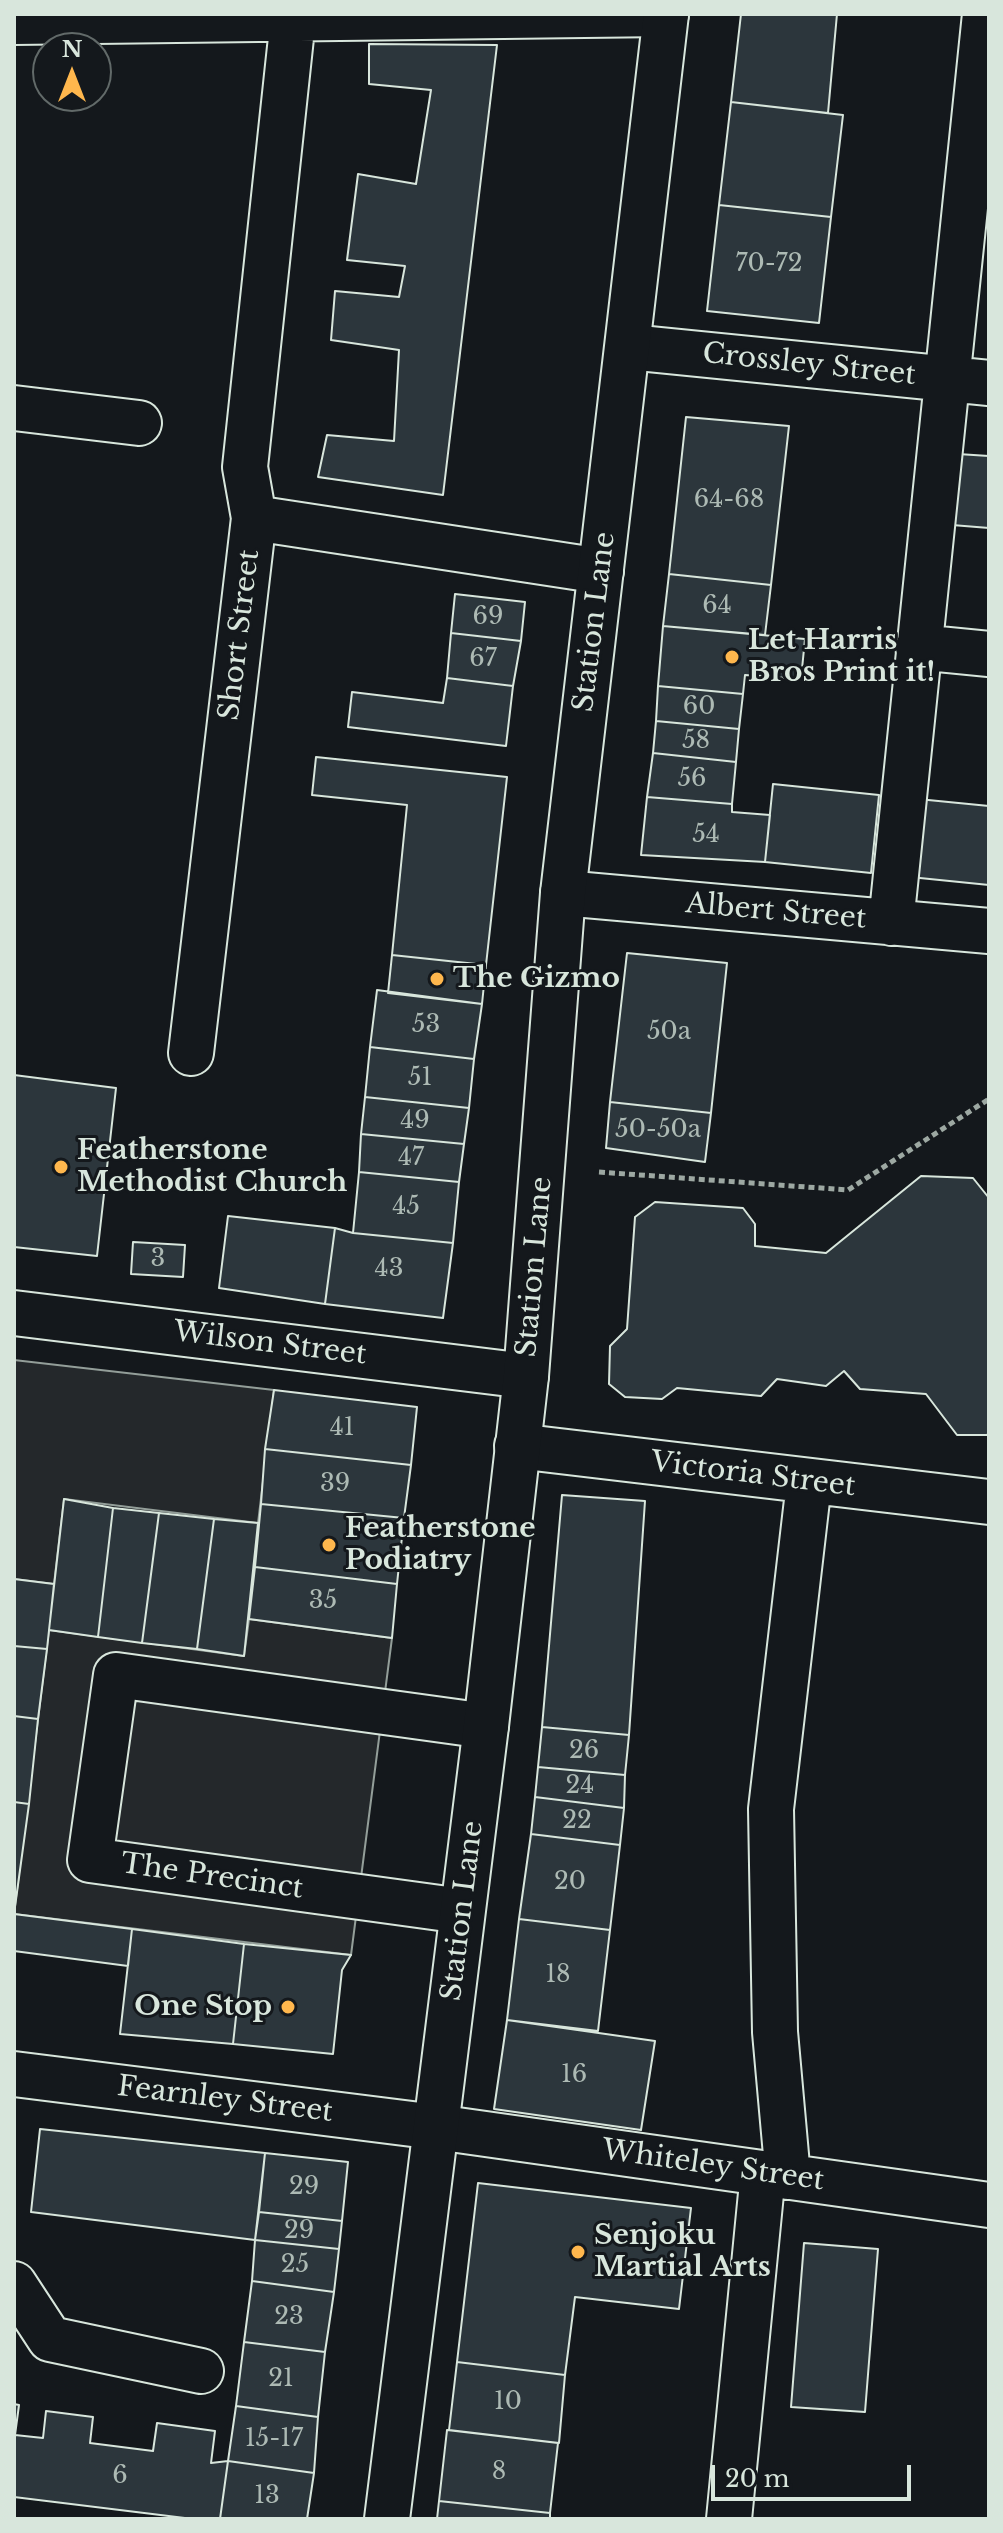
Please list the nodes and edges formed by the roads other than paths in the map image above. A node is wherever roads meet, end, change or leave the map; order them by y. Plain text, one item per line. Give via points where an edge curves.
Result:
1 (666, 14) edge
2 (985, 14) edge
3 (143, 17) edge
4 (293, 19) junction
5 (14, 22) edge
6 (981, 128) edge
7 (629, 347) junction
8 (945, 378) junction
9 (989, 383) edge
10 (14, 408) edge
11 (139, 423) dead end
12 (254, 518) junction
13 (601, 571) junction
14 (918, 647) junction
15 (989, 654) edge
16 (563, 893) junction
17 (891, 923) junction
18 (989, 931) edge
19 (191, 1053) dead end
20 (14, 1313) edge
21 (526, 1376) junction
22 (517, 1446) junction
23 (809, 1483) junction
24 (989, 1502) edge
25 (486, 1726) junction
26 (462, 1911) junction
27 (14, 2074) edge
28 (436, 2127) junction
29 (776, 2175) junction
30 (989, 2205) edge
31 (14, 2284) edge
32 (201, 2371) dead end
33 (387, 2519) edge
34 (729, 2519) edge

1 - 4 street
1 - 7 street, Station Lane
2 - 6 street
3 - 4 street
3 - 5 street
4 - 12 street via 245,467
6 - 8 street
7 - 8 street, Crossley Street
7 - 13 street, Station Lane
8 - 9 street, Crossley Street
8 - 14 street
10 - 11 street
12 - 13 street, Short Street
12 - 19 street, Short Street
13 - 16 street, Station Lane
14 - 15 street
14 - 17 street
16 - 17 street, Albert Street
16 - 21 street, Station Lane
17 - 18 street, Albert Street
20 - 21 street, Wilson Street
21 - 22 street, Station Lane
22 - 23 street, Victoria Street
22 - 25 street, Station Lane
23 - 24 street, Victoria Street
23 - 29 street via 771,1809
25 - 26 street, Station Lane
25 - 26 street, The Precinct via 116,1675 90,1860
26 - 28 street, Station Lane
27 - 28 street, Fearnley Street
28 - 29 street, Whiteley Street
28 - 33 street, Station Lane
29 - 30 street, Whiteley Street
29 - 34 street
31 - 32 street via 50,2339

